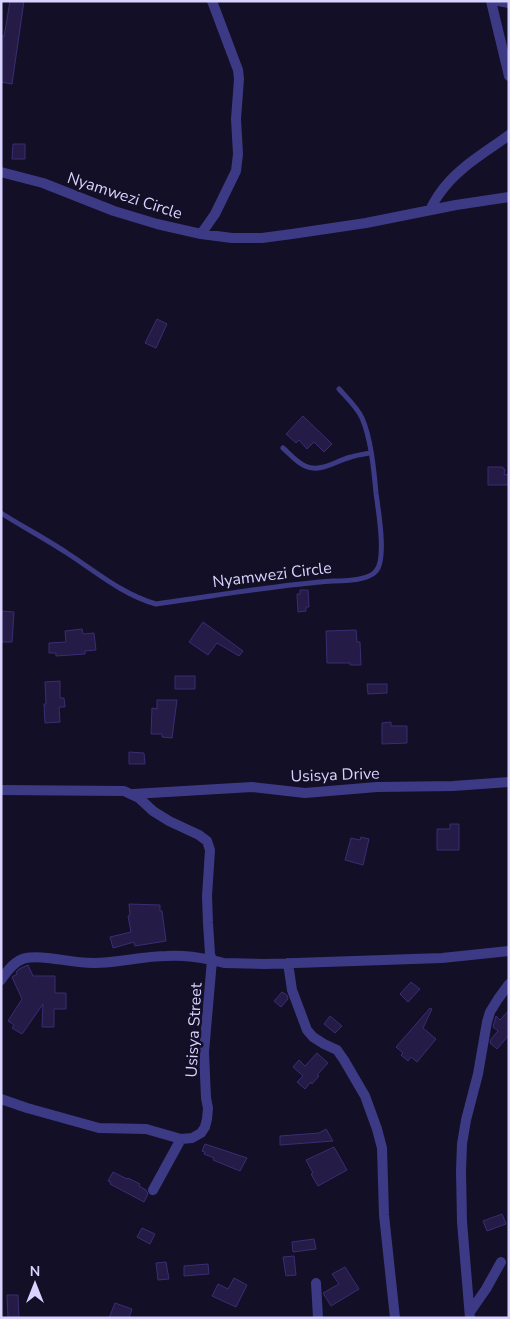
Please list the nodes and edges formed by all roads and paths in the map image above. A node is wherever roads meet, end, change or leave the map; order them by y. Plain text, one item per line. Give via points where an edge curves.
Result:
1 (212, 1) edge
2 (491, 1) edge
3 (499, 1) edge
4 (509, 3) edge
5 (509, 76) edge
6 (509, 135) edge
7 (1, 172) edge
8 (509, 197) edge
9 (430, 210) junction
10 (201, 234) junction
11 (339, 389) dead end
12 (283, 448) dead end
13 (370, 453) junction
14 (1, 513) edge
15 (509, 782) edge
16 (1, 790) edge
17 (133, 794) junction
18 (509, 951) edge
19 (212, 960) junction
20 (288, 963) junction
21 (1, 980) edge
22 (509, 984) edge
23 (1, 1099) edge
24 (181, 1139) junction
25 (153, 1190) dead end
26 (501, 1262) dead end
27 (316, 1284) dead end
28 (470, 1315) edge
29 (318, 1318) edge
30 (395, 1318) edge

1 - 10 street via 238,70 237,163 225,195
2 - 5 street
3 - 4 street
6 - 9 street via 452,179
7 - 10 street, Nyamwezi Circle via 43,183 114,211
8 - 9 street, Nyamwezi Circle
9 - 10 street, Nyamwezi Circle via 262,238
11 - 13 lane, Nyamwezi Circle via 362,419
12 - 13 lane via 311,468
13 - 14 lane, Nyamwezi Circle via 382,556 377,571 370,576 350,580 303,583 156,604 127,593
15 - 17 street, Usisya Drive via 305,793 252,787
16 - 17 street via 124,791
17 - 19 street, Usisya Street via 153,811 207,841 210,850 208,923
18 - 20 street, Usisya Street via 442,958
19 - 20 street, Usisya Street via 240,964
19 - 21 street via 167,956 93,963 28,957 20,959
19 - 24 street, Usisya Street via 204,1052 207,1119 201,1133
20 - 30 street via 292,990 307,1030 337,1050 365,1096 377,1129 382,1148 384,1215
22 - 28 street via 487,1022 462,1144 462,1215
23 - 24 street via 94,1127 146,1129
24 - 25 street
26 - 28 street
27 - 29 street

